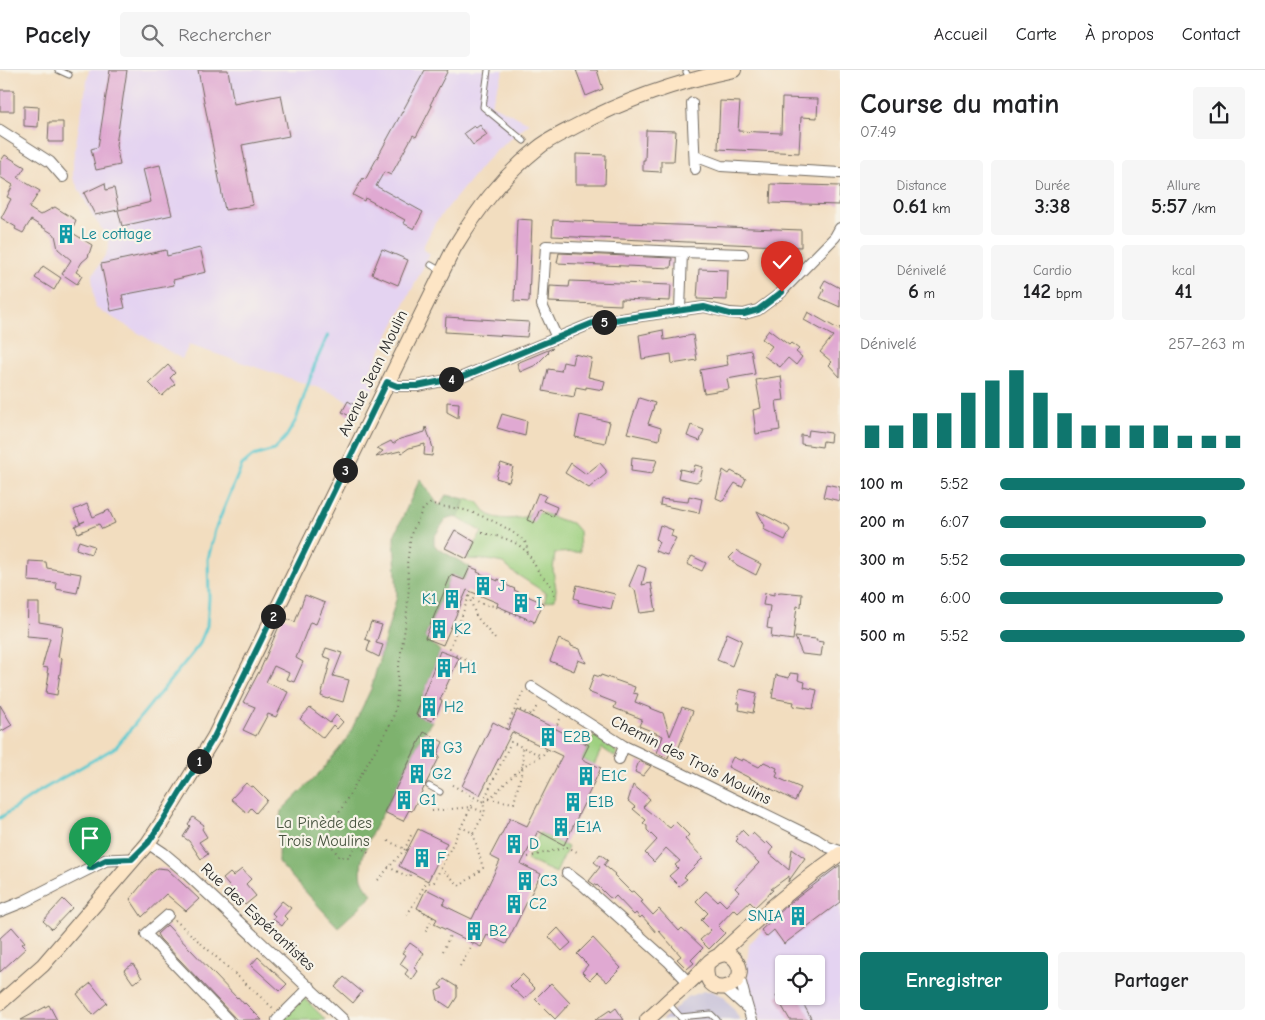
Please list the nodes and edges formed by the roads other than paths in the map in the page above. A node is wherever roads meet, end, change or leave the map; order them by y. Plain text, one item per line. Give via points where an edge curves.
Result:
1 (58, 70) edge
2 (488, 70) edge
3 (734, 70) edge
4 (69, 75) dead end
5 (692, 103) dead end
6 (0, 130) edge
7 (524, 141) dead end
8 (695, 156) junction
9 (696, 169) dead end
10 (840, 173) edge
11 (63, 177) dead end
12 (840, 228) edge
13 (682, 252) junction
14 (743, 254) dead end
15 (680, 310) junction
16 (557, 338) junction
17 (387, 382) junction
18 (528, 688) road end
19 (624, 746) junction
20 (619, 759) dead end
21 (428, 786) dead end
22 (440, 792) dead end
23 (148, 843) junction
24 (840, 852) edge
25 (132, 859) junction
26 (567, 873) dead end
27 (783, 898) junction
28 (0, 911) edge
29 (168, 915) road end
30 (720, 954) junction
31 (707, 965) junction
32 (738, 970) junction
33 (710, 983) junction
34 (690, 984) junction
35 (310, 987) junction
36 (725, 988) junction
37 (668, 1002) junction
38 (0, 1003) edge
39 (746, 1007) junction
40 (279, 1018) edge
41 (681, 1018) edge
42 (228, 1020) edge
43 (342, 1020) edge
44 (647, 1020) edge
45 (717, 1020) edge
46 (752, 1020) edge

1 - 4 lane
2 - 7 lane via 483,107
3 - 17 main road, Avenue Jean Moulin via 688,76 619,105 539,147 510,172 436,268
5 - 8 street
6 - 11 street via 50,162
8 - 9 street
8 - 10 street via 720,166
12 - 15 street via 782,291 758,310 744,314 704,307
13 - 14 street
13 - 15 street
13 - 16 street via 546,246 542,305
15 - 16 street via 593,323
16 - 17 street via 462,377 417,386 397,386
17 - 23 main road, Avenue Jean Moulin via 214,737
18 - 19 street, Chemin des Trois Moulins
19 - 20 street
19 - 24 street, Chemin des Trois Moulins
21 - 22 lane
23 - 25 main road, Avenue Jean Moulin
23 - 35 street, Rue des Espérantistes via 182,869
24 - 27 main road
25 - 28 street via 106,860
25 - 38 main road, Avenue Jean Moulin via 43,965
26 - 34 street
27 - 30 main road
27 - 32 main road via 747,938 741,950
29 - 42 street via 146,934
30 - 31 main road
30 - 32 main road via 731,956
31 - 33 main road
31 - 34 main road
32 - 36 main road via 736,982
32 - 39 street
33 - 34 main road
33 - 36 main road
34 - 37 main road
35 - 40 street
35 - 43 street, Rue des Espérantistes
36 - 39 street
37 - 41 lane
37 - 44 main road
39 - 46 street
41 - 45 lane via 711,1014

